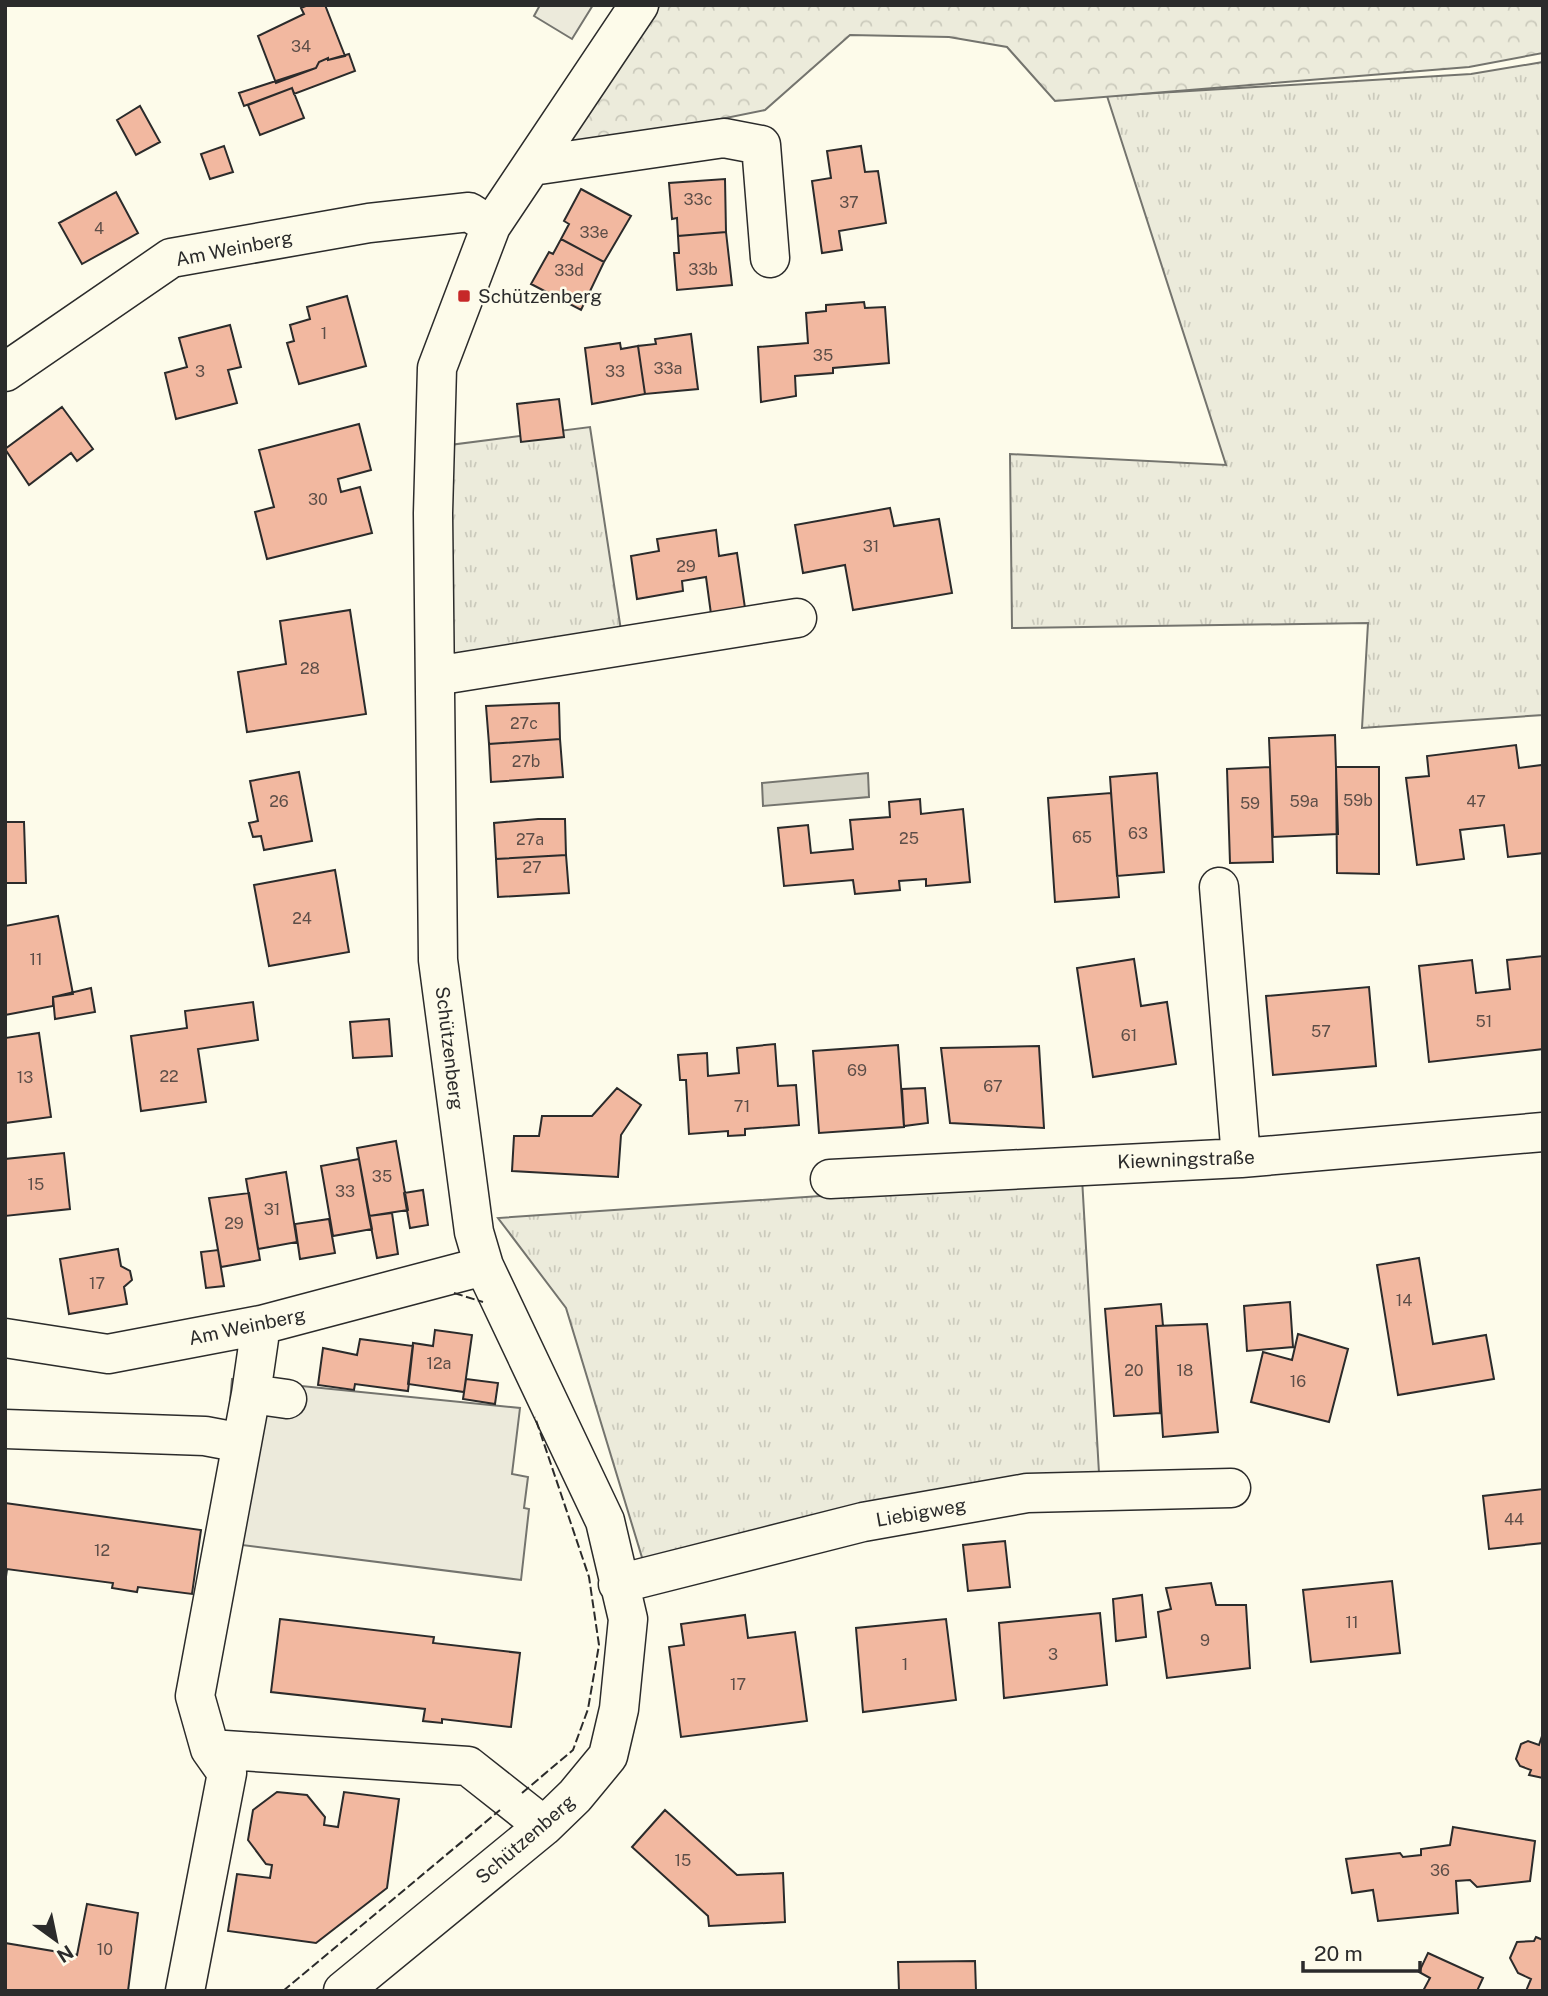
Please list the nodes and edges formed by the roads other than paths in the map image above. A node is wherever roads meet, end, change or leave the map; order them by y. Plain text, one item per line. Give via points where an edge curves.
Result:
1 (639, 5) edge
2 (532, 166) junction
3 (491, 226) junction
4 (770, 258) dead end
5 (5, 372) edge
6 (797, 618) dead end
7 (435, 676) junction
8 (1219, 887) dead end
9 (1543, 1132) edge
10 (1241, 1157) junction
11 (830, 1179) dead end
12 (484, 1266) junction
13 (261, 1325) junction
14 (5, 1338) edge
15 (5, 1429) edge
16 (242, 1443) junction
17 (1231, 1488) dead end
18 (618, 1584) junction
19 (210, 1749) junction
20 (544, 1826) junction
21 (185, 1991) edge
22 (343, 1991) edge

1 - 2 street, Schützenberg
2 - 3 street, Schützenberg
2 - 4 street via 724,138 761,145
3 - 5 street, Am Weinberg via 469,212 369,223 171,258
3 - 7 street, Schützenberg via 437,368
6 - 7 street
7 - 12 street, Schützenberg via 439,960 474,1232
8 - 10 street
9 - 10 street, Kiewningstraße
10 - 11 street, Kiewningstraße
12 - 13 street, Am Weinberg
12 - 18 street, Schützenberg via 605,1521
13 - 14 street, Am Weinberg via 108,1354
13 - 16 street via 269,1397
15 - 16 street via 205,1436
16 - 19 street via 195,1696
17 - 18 street, Liebigweg via 1027,1493 863,1522
18 - 20 street, Schützenberg via 628,1619 620,1709 608,1756
19 - 20 street via 468,1766
19 - 21 street via 227,1773
20 - 22 street, Schützenberg

